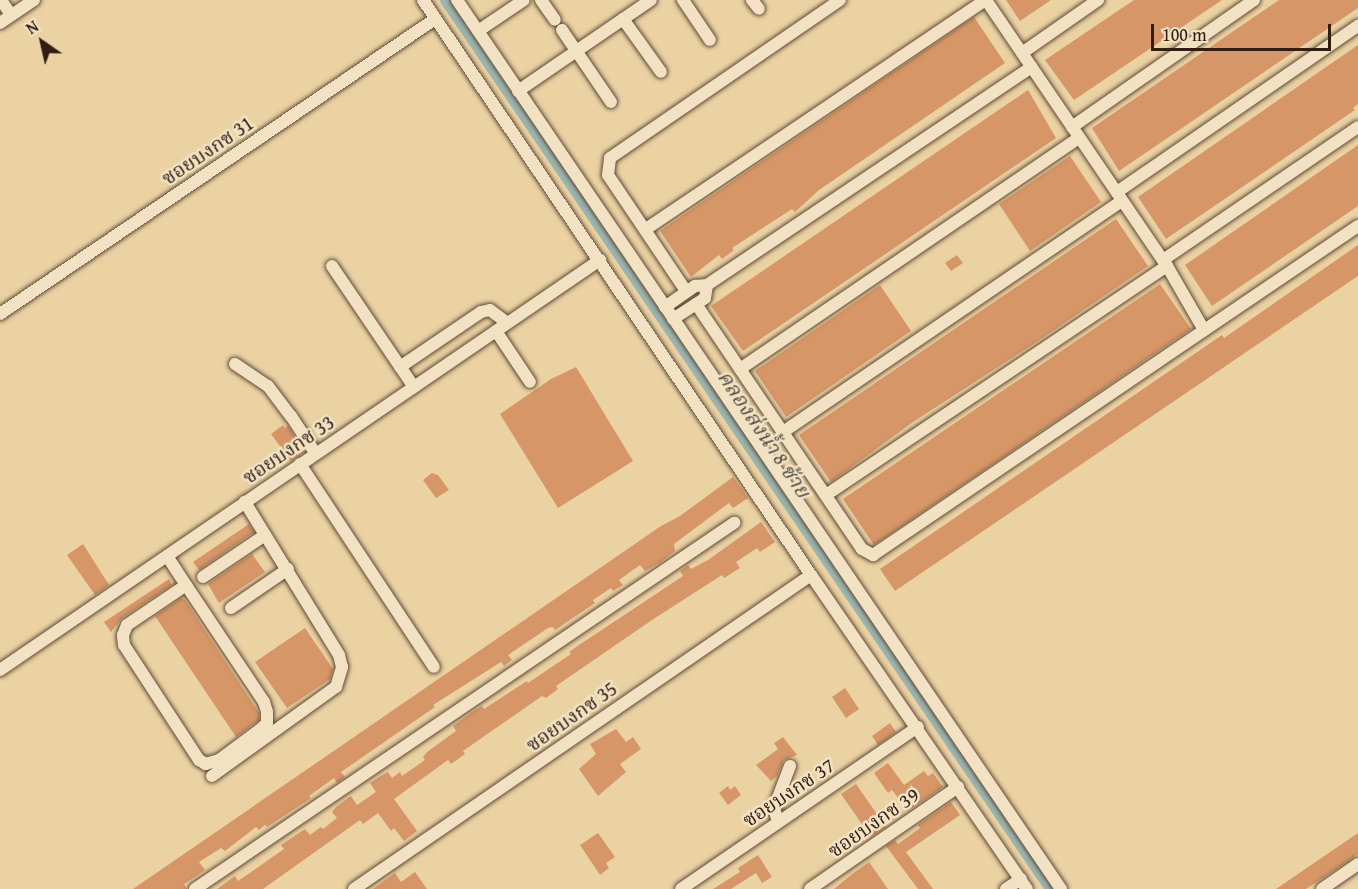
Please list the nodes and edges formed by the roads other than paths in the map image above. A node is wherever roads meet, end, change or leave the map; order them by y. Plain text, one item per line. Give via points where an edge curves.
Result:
1 (1, 0) edge
2 (34, 0) edge
3 (423, 0) edge
4 (457, 0) edge
5 (524, 0) edge
6 (541, 0) edge
7 (651, 0) edge
8 (683, 0) edge
9 (840, 0) edge
10 (986, 0) edge
11 (1098, 0) edge
12 (1254, 0) edge
13 (11, 15) junction
14 (435, 18) junction
15 (623, 19) junction
16 (555, 20) dead end
17 (0, 23) edge
18 (1358, 26) edge
19 (562, 30) dead end
20 (478, 31) junction
21 (710, 40) dead end
22 (576, 51) junction
23 (1022, 53) junction
24 (1032, 67) junction
25 (661, 72) dead end
26 (518, 91) junction
27 (611, 102) dead end
28 (1072, 126) junction
29 (1358, 127) edge
30 (1079, 138) junction
31 (1120, 197) junction
32 (1358, 226) edge
33 (645, 229) junction
34 (600, 260) junction
35 (1165, 263) junction
36 (332, 266) dead end
37 (707, 285) junction
38 (686, 291) junction
39 (696, 304) junction
40 (665, 307) junction
41 (0, 314) edge
42 (673, 319) junction
43 (507, 323) junction
44 (1204, 330) junction
45 (496, 331) junction
46 (235, 364) dead end
47 (400, 367) junction
48 (740, 369) junction
49 (530, 382) dead end
50 (414, 387) junction
51 (783, 432) junction
52 (315, 454) junction
53 (300, 464) junction
54 (826, 495) junction
55 (245, 502) junction
56 (734, 523) dead end
57 (265, 535) junction
58 (167, 556) junction
59 (288, 569) junction
60 (811, 575) junction
61 (203, 577) dead end
62 (186, 585) junction
63 (231, 608) dead end
64 (434, 667) dead end
65 (0, 670) edge
66 (918, 727) junction
67 (790, 766) dead end
68 (212, 776) dead end
69 (958, 787) junction
70 (778, 822) junction
71 (1358, 864) edge
72 (1024, 884) edge
73 (195, 889) edge
74 (354, 889) edge
75 (681, 889) edge
76 (810, 889) edge
77 (1006, 889) edge
78 (1061, 889) edge
79 (1322, 889) edge

1 - 13 street
2 - 13 street
3 - 14 street
4 - 20 street
5 - 20 street
6 - 16 street
7 - 15 street
8 - 21 street
9 - 33 street via 610,158 608,175
10 - 23 street
10 - 33 street
11 - 23 street
12 - 28 street
13 - 17 street
14 - 34 street
14 - 41 street, ซอยบงกช 31
15 - 22 street
15 - 25 street
18 - 31 street
19 - 22 street
20 - 26 street
22 - 26 street
22 - 27 street
23 - 24 street
24 - 28 street
24 - 37 street
26 - 40 street
28 - 30 street
29 - 35 street
30 - 31 street
30 - 48 street
31 - 35 street
31 - 51 street
32 - 44 street
33 - 38 street
34 - 43 street, ซอยบงกช 33
34 - 60 street
35 - 44 street
35 - 54 street
36 - 47 street
37 - 38 street via 695,285
37 - 39 street via 705,298
38 - 40 street
39 - 42 street
39 - 48 street
40 - 42 street
42 - 78 street
43 - 45 street, ซอยบงกช 33
43 - 47 street via 490,310 481,312
44 - 54 street via 873,555 862,549
45 - 49 street
45 - 50 street, ซอยบงกช 33
46 - 52 street via 268,386
47 - 50 street
48 - 51 street
50 - 52 street, ซอยบงกช 33
51 - 54 street
52 - 53 street, ซอยบงกช 33
53 - 55 street, ซอยบงกช 33
53 - 64 street
55 - 57 street
55 - 58 street, ซอยบงกช 33
56 - 73 street
57 - 59 street
57 - 61 street
58 - 62 street
58 - 65 street, ซอยบงกช 33
59 - 63 street
59 - 68 street via 339,655 340,678 336,687
60 - 66 street
60 - 74 street, ซอยบงกช 35
62 - 62 street via 267,712 267,723 262,728 219,760 206,764 199,760 124,645 127,625
66 - 69 street
66 - 70 street, ซอยบงกช 37
67 - 70 street via 774,808
69 - 72 street
69 - 76 street, ซอยบงกช 39
70 - 75 street, ซอยบงกช 37
71 - 79 street
72 - 77 street

